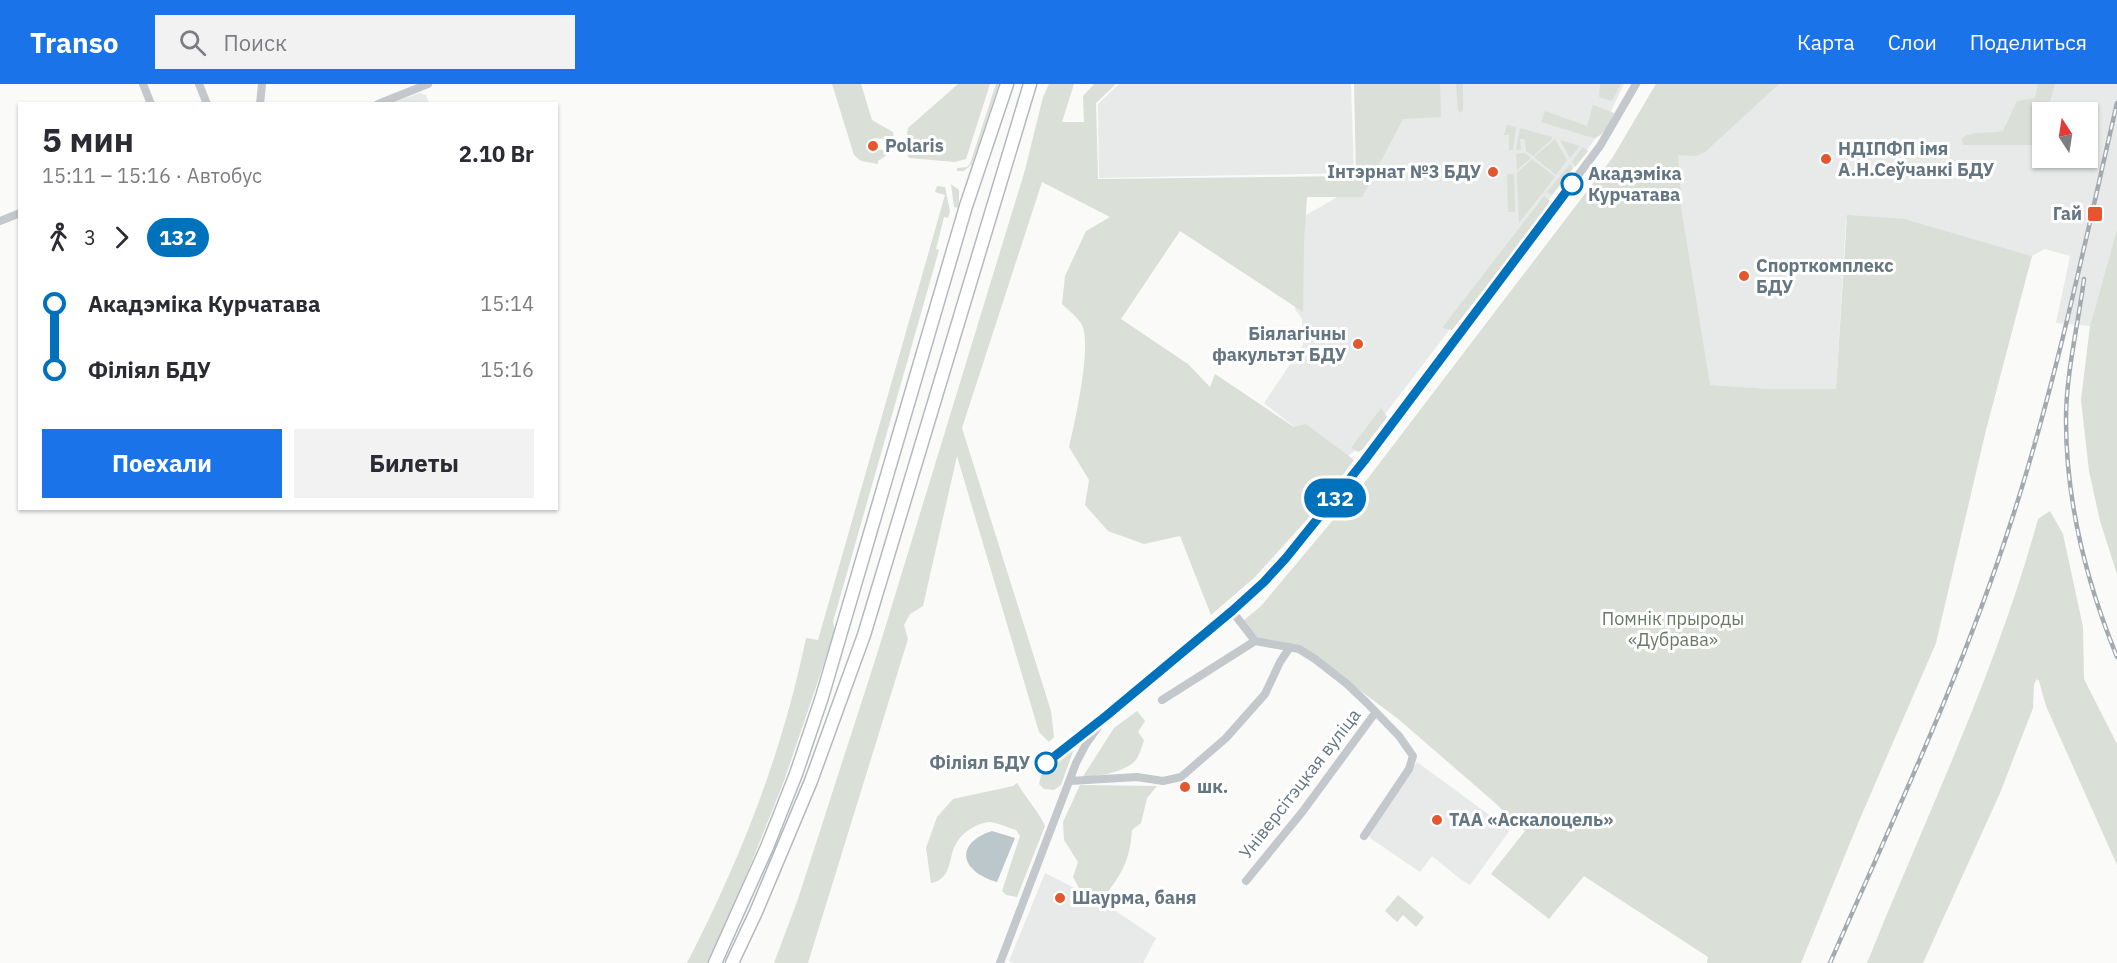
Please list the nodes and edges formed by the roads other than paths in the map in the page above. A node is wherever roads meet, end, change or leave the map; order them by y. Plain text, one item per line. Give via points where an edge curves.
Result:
1 (143, 84) edge
2 (199, 84) edge
3 (262, 84) edge
4 (428, 84) edge
5 (1007, 84) edge
6 (1032, 84) edge
7 (1636, 84) edge
8 (150, 102) edge
9 (206, 102) edge
10 (261, 102) edge
11 (383, 102) edge
12 (18, 214) edge
13 (0, 221) edge
14 (1232, 611) junction
15 (1255, 641) junction
16 (1290, 646) junction
17 (1162, 700) dead end
18 (1375, 713) junction
19 (1070, 781) junction
20 (1364, 836) dead end
21 (1246, 881) dead end
22 (715, 963) edge
23 (732, 963) edge
24 (1000, 963) edge

1 - 8 street
2 - 9 street
3 - 10 street
4 - 11 street
5 - 22 highway via 966,206 822,697 767,847
6 - 23 highway via 861,645 811,781
7 - 14 street via 1600,146 1364,461 1286,558
12 - 13 street
14 - 15 street
14 - 19 street via 1106,716 1086,744
15 - 16 street
15 - 17 street
16 - 18 street via 1315,659 1347,684
16 - 19 street via 1265,694 1226,738 1181,777 1163,781 1137,777
18 - 20 street, Універсітэцкая вуліца via 1413,756 1409,769
18 - 21 street, Універсітэцкая вуліца
19 - 24 street

